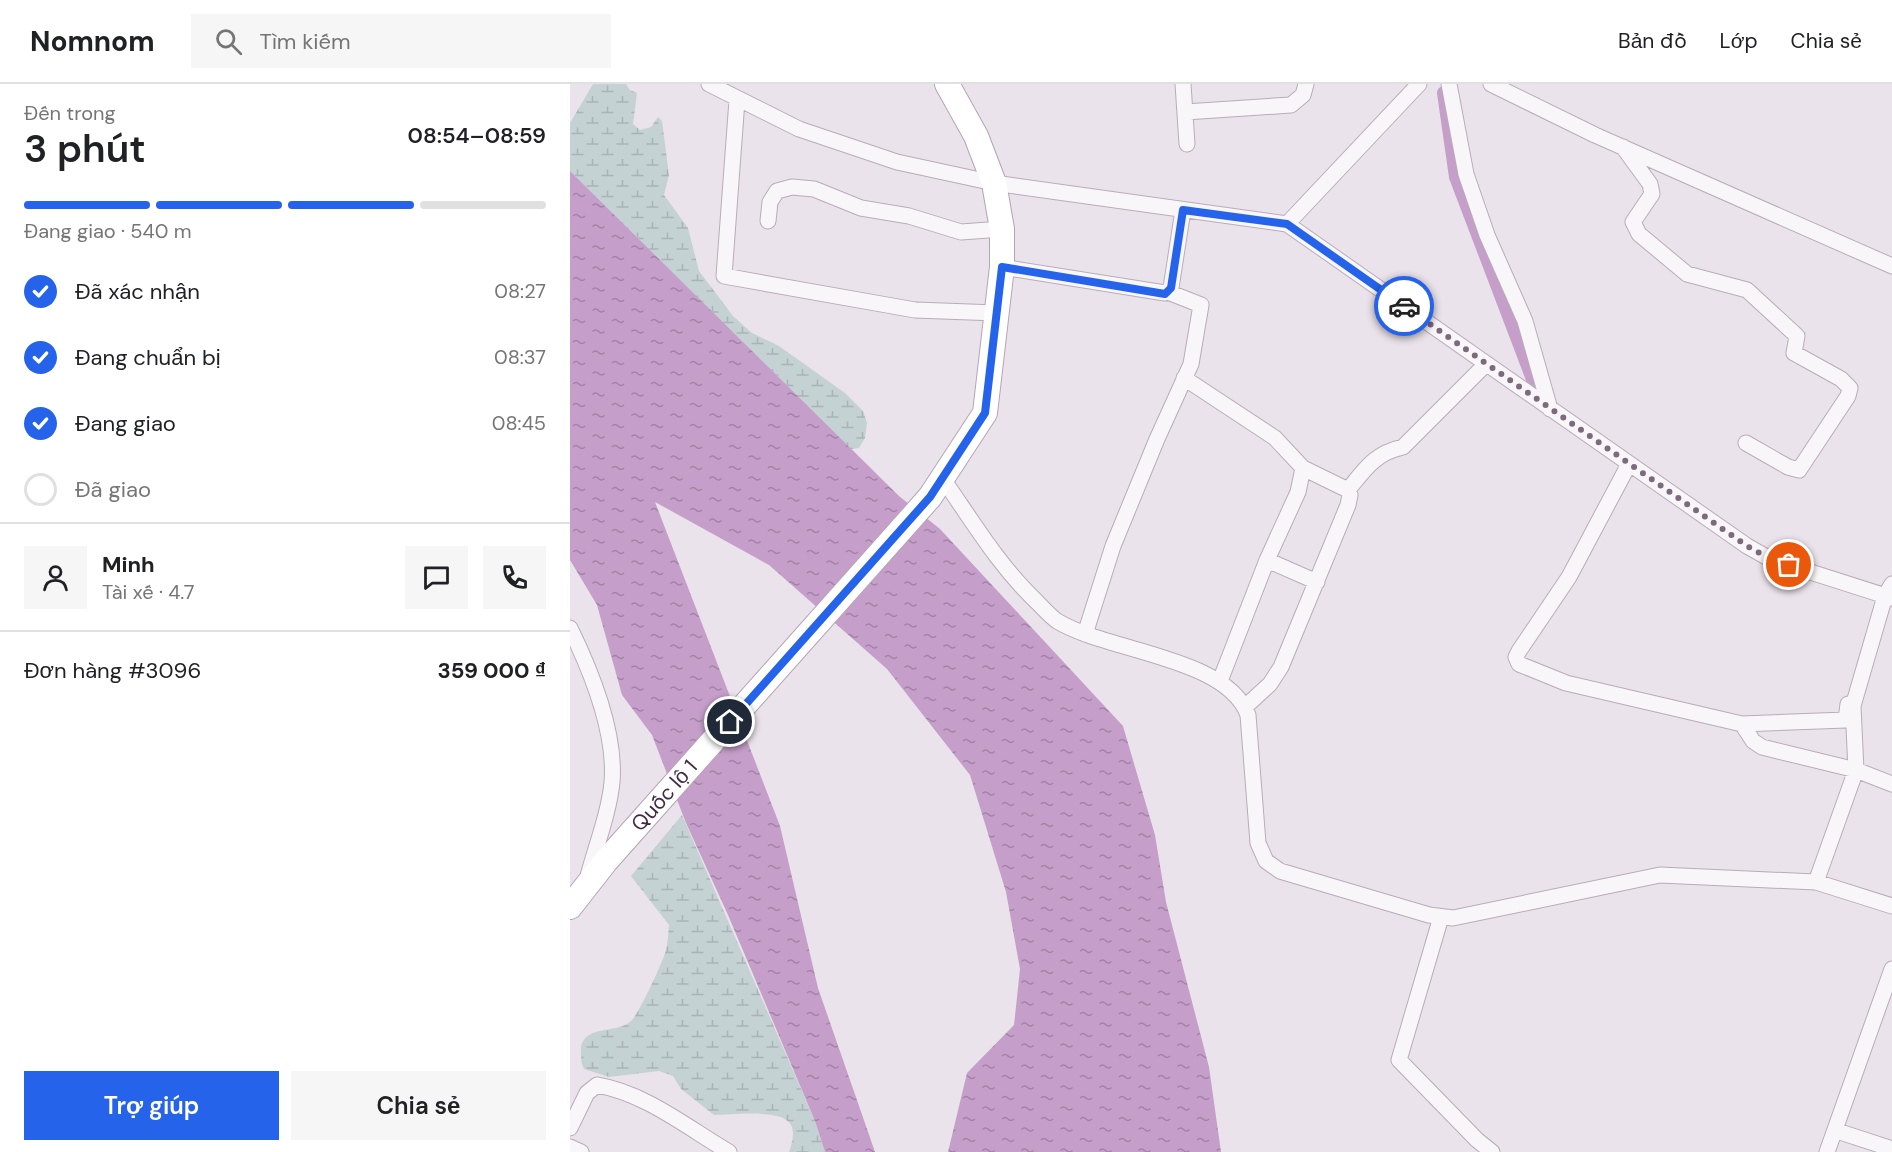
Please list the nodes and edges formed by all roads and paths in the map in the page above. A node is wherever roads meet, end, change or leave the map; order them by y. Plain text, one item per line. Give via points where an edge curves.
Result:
1 (709, 84) edge
2 (947, 84) edge
3 (1183, 84) edge
4 (1306, 84) edge
5 (1419, 84) edge
6 (1449, 84) edge
7 (1491, 84) edge
8 (737, 100) junction
9 (1185, 112) junction
10 (1187, 144) dead end
11 (1623, 147) junction
12 (994, 183) junction
13 (1183, 210) junction
14 (768, 221) dead end
15 (1287, 224) junction
16 (1002, 230) junction
17 (1892, 266) edge
18 (1002, 267) junction
19 (1168, 292) junction
20 (997, 313) junction
21 (1486, 364) junction
22 (1184, 378) junction
23 (1550, 409) junction
24 (1746, 442) dead end
25 (1629, 464) junction
26 (1303, 468) junction
27 (937, 488) junction
28 (1348, 490) junction
29 (1268, 560) junction
30 (1317, 582) junction
31 (1890, 591) edge
32 (570, 628) edge
33 (1085, 634) junction
34 (1220, 681) junction
35 (1855, 700) junction
36 (1245, 706) junction
37 (1742, 724) junction
38 (1856, 770) junction
39 (1892, 784) edge
40 (1816, 882) junction
41 (585, 885) junction
42 (1892, 906) edge
43 (570, 907) edge
44 (1441, 917) junction
45 (1892, 969) edge
46 (570, 1128) edge
47 (1837, 1131) junction
48 (570, 1147) edge
49 (1892, 1149) edge
50 (581, 1152) edge
51 (729, 1152) edge
52 (1492, 1152) edge
53 (1827, 1152) edge

1 - 8 street
2 - 12 main road, Quốc lộ 1 via 976,136
3 - 9 street
4 - 9 street via 1304,96 1291,105
5 - 15 street
6 - 23 street via 1469,185 1525,321
7 - 11 street
8 - 12 street via 799,129 897,162
8 - 20 street via 724,276 915,310
9 - 10 street
11 - 17 street
11 - 24 street via 1650,184 1652,194 1633,222 1639,234 1688,274 1756,296 1797,336 1794,353 1850,388 1799,470
12 - 13 street
12 - 16 main road, Quốc lộ 1
13 - 15 street
13 - 19 street
14 - 16 street via 770,202 777,191 803,188 861,208 909,216 961,232
15 - 21 street
16 - 18 main road, Quốc lộ 1
18 - 19 street
18 - 20 main road, Quốc lộ 1
19 - 22 street via 1201,304 1191,364
20 - 27 main road, Quốc lộ 1 via 985,413
21 - 23 street
21 - 28 street via 1403,447 1374,458
22 - 26 street via 1275,438
22 - 33 street via 1113,546
23 - 25 street
25 - 31 street via 1761,555
25 - 37 street via 1569,577 1519,651 1518,662 1566,683
26 - 28 street
26 - 29 street via 1298,492
27 - 33 street via 1009,575 1056,620
27 - 41 main road, Quốc lộ 1
28 - 30 street via 1348,505
29 - 30 street
29 - 34 street
30 - 36 street via 1276,675
31 - 35 street
32 - 41 street via 601,707 612,756 612,783
33 - 34 street
34 - 36 street
35 - 37 street via 1849,702 1846,720
35 - 38 street
36 - 44 street via 1258,843 1266,861 1280,871
37 - 38 street via 1762,747
38 - 39 street
38 - 40 street
40 - 42 street
40 - 44 street via 1660,875 1469,915
41 - 43 main road, Quốc lộ 1
44 - 52 street via 1399,1060
45 - 47 street
46 - 51 street via 587,1093 597,1085 659,1109
47 - 49 street
47 - 53 street
48 - 50 street

